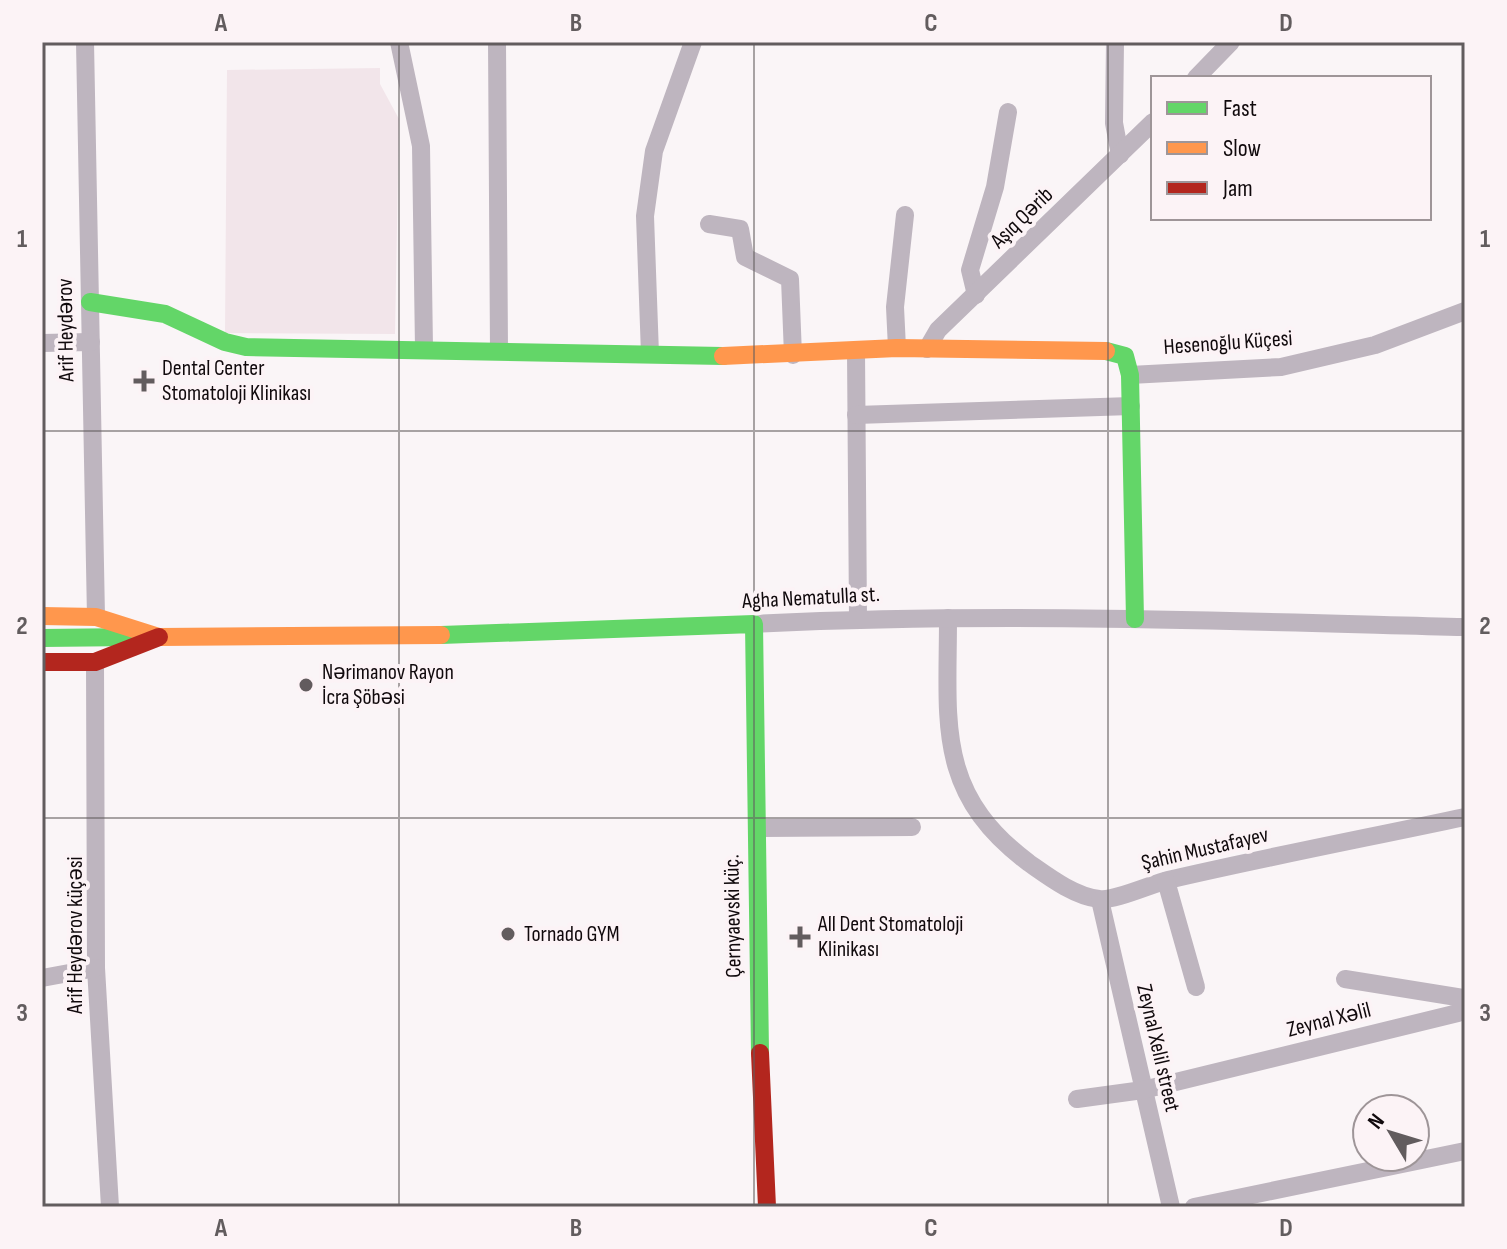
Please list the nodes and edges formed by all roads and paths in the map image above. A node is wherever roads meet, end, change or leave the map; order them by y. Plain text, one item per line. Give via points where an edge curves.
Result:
1 (85, 42) edge
2 (399, 42) edge
3 (497, 42) edge
4 (693, 42) edge
5 (1115, 42) edge
6 (1231, 42) edge
7 (1198, 76) edge
8 (1008, 112) dead end
9 (1151, 124) edge
10 (1120, 155) junction
11 (905, 215) dead end
12 (709, 224) dead end
13 (976, 295) junction
14 (90, 302) junction
15 (1465, 311) edge
16 (91, 342) junction
17 (42, 343) edge
18 (424, 348) junction
19 (897, 348) junction
20 (927, 349) junction
21 (499, 351) junction
22 (856, 351) junction
23 (650, 354) junction
24 (793, 355) junction
25 (1130, 375) junction
26 (1131, 406) junction
27 (856, 415) junction
28 (42, 616) edge
29 (96, 617) junction
30 (948, 618) junction
31 (858, 619) junction
32 (1135, 619) junction
33 (754, 624) junction
34 (1465, 627) edge
35 (159, 637) junction
36 (42, 638) edge
37 (42, 662) edge
38 (95, 662) junction
39 (1465, 817) edge
40 (912, 827) dead end
41 (757, 828) junction
42 (1166, 881) junction
43 (1100, 900) junction
44 (96, 968) junction
45 (42, 978) edge
46 (1345, 979) dead end
47 (1196, 987) dead end
48 (1143, 1090) junction
49 (1077, 1099) dead end
50 (1465, 1151) edge
51 (110, 1207) edge
52 (767, 1207) edge
53 (1171, 1207) edge
54 (1194, 1207) edge

1 - 14 street, Arif Heydərov
2 - 18 street via 421,146
3 - 21 street
4 - 23 street via 654,151 645,216
5 - 10 street via 1114,123
6 - 7 street
8 - 13 street via 995,187 970,270
9 - 10 street, Aşıq Qərib
10 - 13 street, Aşıq Qərib
11 - 19 street via 895,307
12 - 24 street via 740,229 745,257 790,279
13 - 20 street, Aşıq Qərib via 938,330
14 - 16 street, Arif Heydərov
14 - 18 street via 165,314 246,347
15 - 25 street, Hesenoğlu Küçesi via 1375,345 1281,367
16 - 17 street
16 - 29 street, Arif Heydərov
18 - 21 street
19 - 20 street
19 - 22 street
20 - 25 street via 1108,349 1125,356
21 - 23 street
22 - 24 street
22 - 27 street
23 - 24 street
25 - 26 street
26 - 27 street
26 - 32 street
27 - 31 street
28 - 29 street, Agha Nematulla st.
29 - 35 street, Agha Nematulla st.
30 - 31 street, Agha Nematulla st.
30 - 32 street, Agha Nematulla st.
30 - 43 street via 951,756 967,796 1018,855 1055,881
31 - 33 street, Agha Nematulla st.
32 - 34 street, Agha Nematulla st.
33 - 35 street, Agha Nematulla st. via 495,635
33 - 41 street, Çernyaevski küç.
35 - 36 street
35 - 38 street, Agha Nematulla st.
37 - 38 street
38 - 44 street, Arif Heydərov küçəsi
39 - 42 street, Şahin Mustafayev
40 - 41 street
41 - 52 street, Çernyaevski küç.
42 - 43 street, Şahin Mustafayev
42 - 47 street
43 - 48 street, Zeynal Xelil street
44 - 45 street
44 - 51 street, Arif Heydərov küçəsi
46 - 48 street, Zeynal Xəlil via 1463,998 1463,1004 1458,1013
48 - 49 street, Zeynal Xəlil
48 - 53 street, Zeynal Xelil street
50 - 54 street

